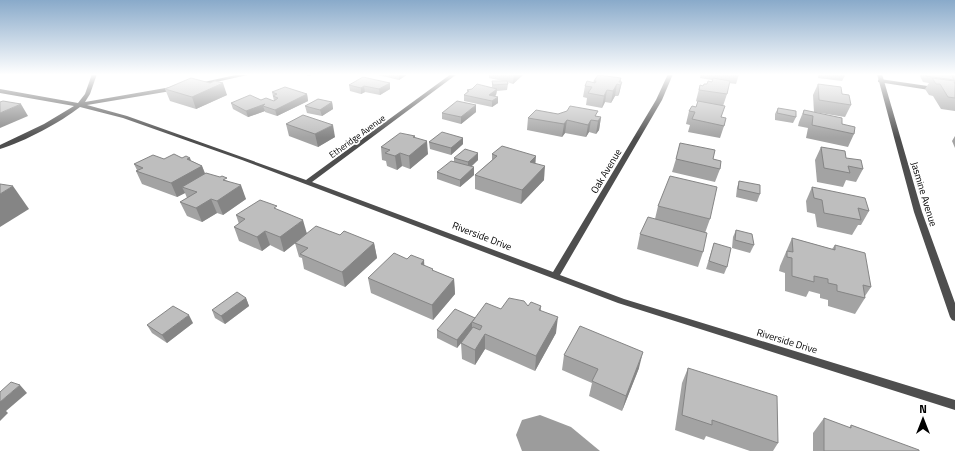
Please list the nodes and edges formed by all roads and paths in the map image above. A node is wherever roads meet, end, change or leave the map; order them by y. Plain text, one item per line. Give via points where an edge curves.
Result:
1 (23, 95) edge
2 (86, 95) edge
3 (142, 95) edge
4 (426, 95) edge
5 (661, 95) edge
6 (884, 95) edge
7 (79, 105) junction
8 (0, 147) edge
9 (308, 182) junction
10 (556, 276) junction
11 (955, 317) edge
12 (955, 405) edge

1 - 7 street, Riverside Drive
2 - 7 street
3 - 7 street
4 - 9 street, Etheridge Avenue
5 - 10 street, Oak Avenue
6 - 11 street, Jasmine Avenue via 918,212
7 - 8 street via 46,125
7 - 9 street, Riverside Drive via 125,117
9 - 10 street, Riverside Drive
10 - 12 street, Riverside Drive via 621,301

